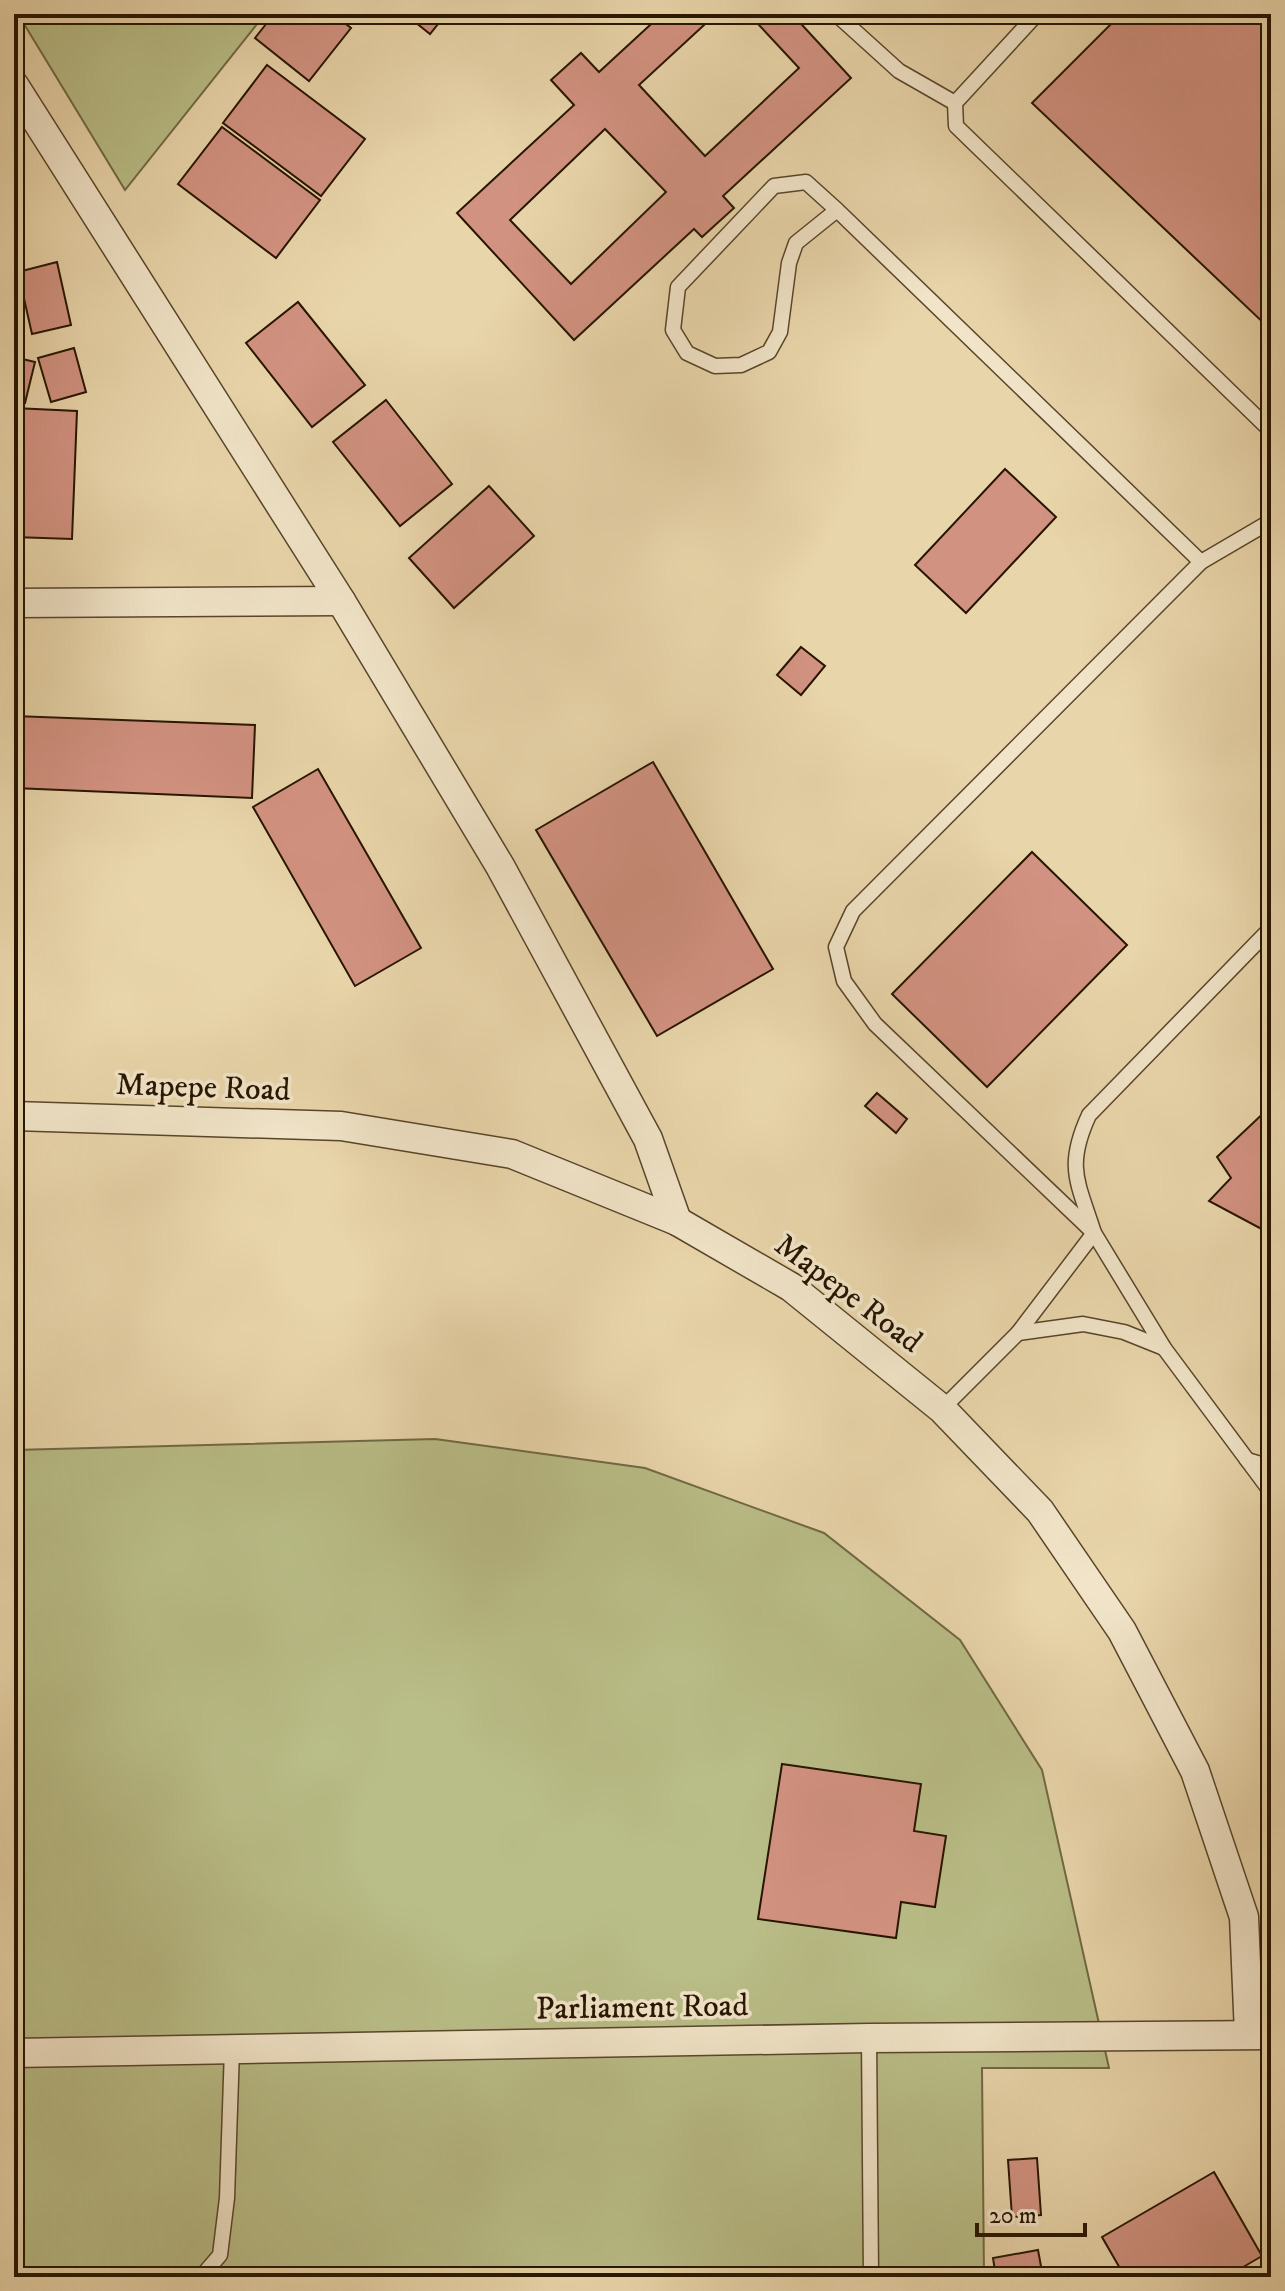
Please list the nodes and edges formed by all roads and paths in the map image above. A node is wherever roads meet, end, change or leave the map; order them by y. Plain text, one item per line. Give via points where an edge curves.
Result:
1 (836, 14) edge
2 (1037, 14) edge
3 (14, 85) edge
4 (955, 103) junction
5 (837, 210) junction
6 (1271, 431) edge
7 (1271, 521) edge
8 (1201, 562) junction
9 (341, 601) junction
10 (14, 603) edge
11 (1271, 928) edge
12 (14, 1116) edge
13 (677, 1221) junction
14 (1094, 1233) junction
15 (1018, 1333) junction
16 (1164, 1348) junction
17 (942, 1409) junction
18 (1247, 1460) junction
19 (1271, 1467) edge
20 (1271, 1492) edge
21 (1260, 2034) edge
22 (869, 2038) junction
23 (232, 2049) junction
24 (14, 2053) edge
25 (201, 2277) edge
26 (871, 2277) edge

1 - 4 lane via 899,71
2 - 4 lane
3 - 9 street
4 - 6 lane via 956,126
5 - 5 lane via 806,182 774,186 678,287 673,330 687,353 715,366 741,365 769,352 780,332 796,243
5 - 8 lane
7 - 8 lane
8 - 14 lane via 853,911 836,947 844,981 875,1024
9 - 10 street
9 - 13 street via 500,866 641,1125
11 - 14 lane via 1089,1115 1073,1167
12 - 13 street, Mapepe Road via 356,1129 512,1154
13 - 17 street, Mapepe Road via 791,1287
14 - 15 lane
14 - 16 lane
15 - 16 lane via 1083,1324
15 - 17 lane
16 - 18 lane
17 - 21 street, Mapepe Road via 1040,1511 1122,1631 1195,1771 1244,1917
18 - 19 lane
18 - 20 lane
21 - 22 street, Parliament Road
22 - 23 street, Parliament Road
22 - 26 lane
23 - 24 street, Parliament Road
23 - 25 lane via 220,2255

